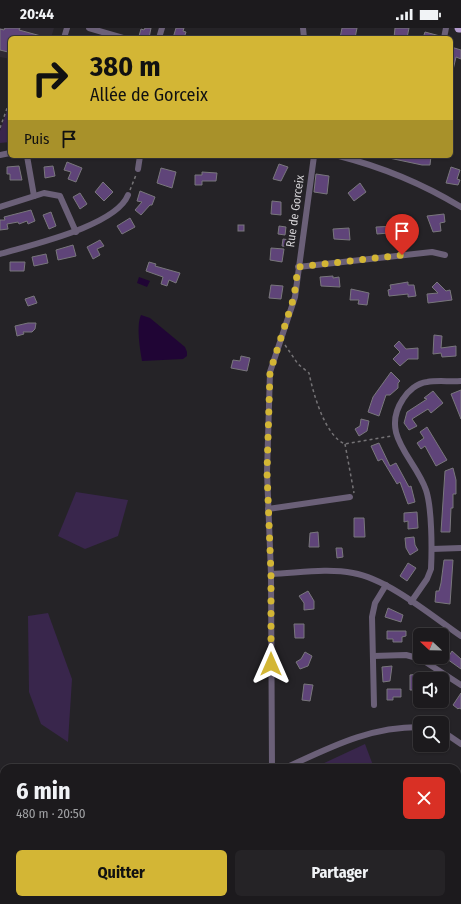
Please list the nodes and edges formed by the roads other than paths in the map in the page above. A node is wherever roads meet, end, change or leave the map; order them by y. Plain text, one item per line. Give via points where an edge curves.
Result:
1 (89, 28) edge
2 (116, 36) edge
3 (27, 158) edge
4 (140, 158) edge
5 (314, 158) edge
6 (347, 158) edge
7 (367, 158) edge
8 (366, 163) junction
9 (138, 168) road end
10 (128, 195) road end
11 (34, 196) junction
12 (0, 207) edge
13 (461, 207) edge
14 (76, 232) junction
15 (0, 254) edge
16 (445, 256) dead end
17 (298, 267) junction
18 (461, 381) edge
19 (350, 497) road end
20 (268, 509) junction
21 (461, 548) edge
22 (432, 549) junction
23 (271, 574) junction
24 (386, 586) junction
25 (411, 602) junction
26 (461, 636) edge
27 (373, 656) junction
28 (461, 685) edge
29 (374, 705) dead end
30 (413, 727) edge
31 (449, 736) edge
32 (461, 744) edge
33 (272, 764) edge
34 (294, 764) edge

1 - 2 street
3 - 11 street
4 - 9 street
5 - 17 street, Rue de Gorceix
6 - 8 street
7 - 8 street
8 - 13 street via 412,182
10 - 14 street via 114,212
11 - 12 street
11 - 14 street via 44,193 60,196
14 - 15 street
16 - 17 street via 432,252
17 - 20 street, Rue de Gorceix via 294,297 270,372
18 - 22 street via 417,385 407,393 397,407 394,422 397,435 427,491
19 - 20 street
20 - 23 street, Rue de Gorceix
21 - 22 street
22 - 25 street via 431,569
23 - 24 street via 334,571 354,573
23 - 33 street, Rue de Gorceix
24 - 25 street
24 - 27 street via 375,603 372,617
25 - 26 street
27 - 28 street via 406,655 421,659
27 - 29 street
30 - 34 street via 368,733 348,739
31 - 32 street

